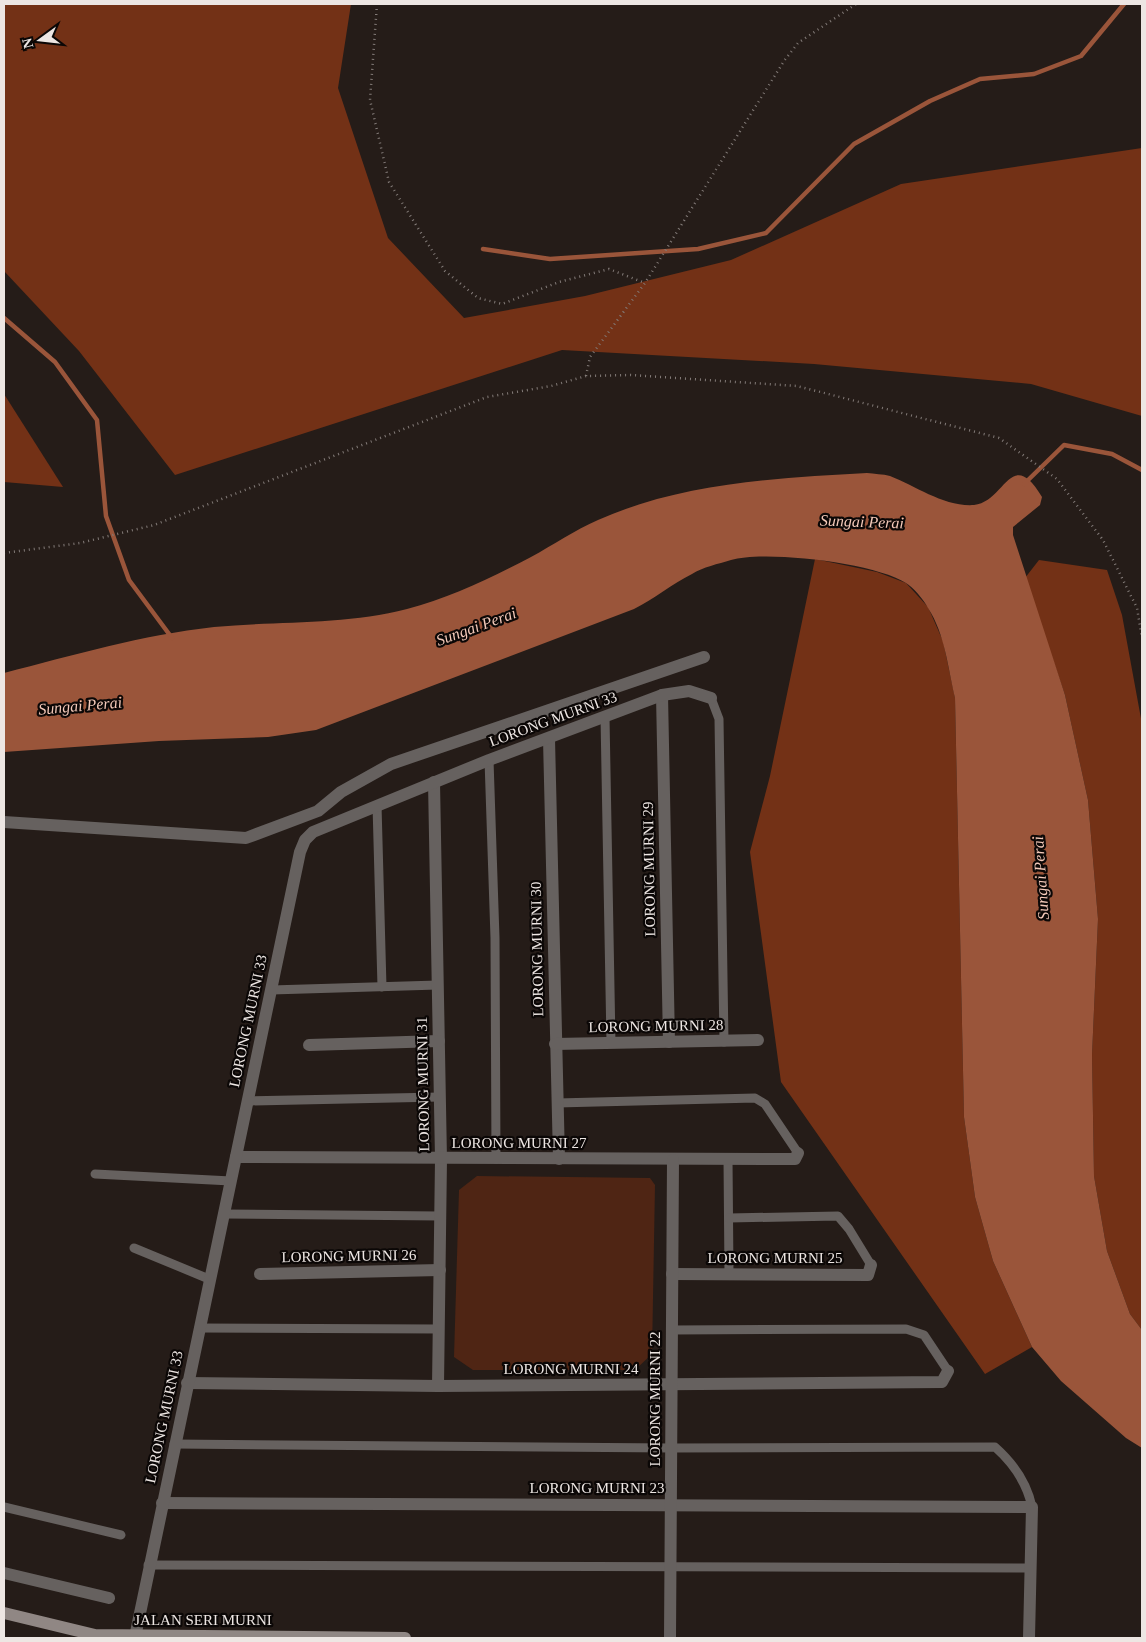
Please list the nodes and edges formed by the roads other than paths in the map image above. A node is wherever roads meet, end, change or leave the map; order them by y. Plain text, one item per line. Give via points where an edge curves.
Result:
1 (704, 657) dead end
2 (662, 695) junction
3 (711, 698) joint
4 (605, 718) junction
5 (549, 739) junction
6 (489, 760) junction
7 (434, 782) junction
8 (377, 805) junction
9 (4, 822) edge
10 (438, 985) junction
11 (382, 987) junction
12 (271, 990) junction
13 (758, 1040) dead end
14 (439, 1041) junction
15 (669, 1042) junction
16 (724, 1042) junction
17 (611, 1043) junction
18 (556, 1044) junction
19 (309, 1045) dead end
20 (440, 1097) junction
21 (248, 1101) junction
22 (557, 1103) junction
23 (798, 1153) joint
24 (236, 1157) junction
25 (496, 1158) junction
26 (440, 1159) junction
27 (558, 1159) junction
28 (728, 1159) junction
29 (673, 1160) junction
30 (95, 1174) dead end
31 (231, 1181) junction
32 (224, 1214) junction
33 (440, 1216) junction
34 (728, 1218) junction
35 (134, 1248) dead end
36 (871, 1265) joint
37 (440, 1270) junction
38 (260, 1274) dead end
39 (672, 1274) junction
40 (729, 1274) junction
41 (209, 1279) junction
42 (199, 1328) junction
43 (439, 1328) junction
44 (672, 1330) junction
45 (948, 1371) joint
46 (187, 1383) junction
47 (672, 1385) junction
48 (438, 1386) junction
49 (174, 1444) junction
50 (671, 1448) junction
51 (162, 1503) junction
52 (671, 1505) junction
53 (4, 1507) edge
54 (1032, 1507) junction
55 (121, 1535) dead end
56 (148, 1565) junction
57 (670, 1566) junction
58 (1031, 1568) junction
59 (4, 1572) edge
60 (109, 1598) dead end
61 (4, 1613) edge
62 (135, 1636) junction
63 (405, 1638) edge
64 (670, 1638) edge
65 (1028, 1638) edge

1 - 9 street via 391,764 341,792 318,811 246,838
2 - 3 street, LORONG MURNI 33 via 689,692
2 - 4 street, LORONG MURNI 33
2 - 15 street, LORONG MURNI 29
3 - 16 lane via 720,719
4 - 5 street, LORONG MURNI 33
4 - 17 lane
5 - 6 street, LORONG MURNI 33
5 - 18 street, LORONG MURNI 30
6 - 7 street, LORONG MURNI 33
6 - 25 lane via 495,938
7 - 8 street, LORONG MURNI 33
7 - 10 street, LORONG MURNI 31
8 - 11 lane
8 - 12 street, LORONG MURNI 33 via 313,832 305,840
10 - 11 lane
10 - 14 street, LORONG MURNI 31
11 - 12 lane
12 - 21 street, LORONG MURNI 33
13 - 16 street, LORONG MURNI 28
14 - 19 street
14 - 20 street, LORONG MURNI 31
15 - 16 street, LORONG MURNI 28
15 - 17 street, LORONG MURNI 28
17 - 18 street, LORONG MURNI 28
18 - 22 street, LORONG MURNI 30
20 - 21 lane
20 - 26 street, LORONG MURNI 31
21 - 24 street, LORONG MURNI 33
22 - 23 lane via 755,1098 766,1104
22 - 27 street, LORONG MURNI 30
23 - 28 street, LORONG MURNI 27 via 795,1159
24 - 26 street, LORONG MURNI 27
24 - 31 street, LORONG MURNI 33
25 - 26 street, LORONG MURNI 27
25 - 27 street, LORONG MURNI 27
26 - 33 street, LORONG MURNI 31
27 - 29 street, LORONG MURNI 27
28 - 29 street, LORONG MURNI 27
28 - 34 lane
29 - 39 street, LORONG MURNI 22
30 - 31 lane
31 - 32 street, LORONG MURNI 33
32 - 33 lane
32 - 41 street, LORONG MURNI 33
33 - 37 street, LORONG MURNI 31
34 - 36 lane via 838,1216
34 - 40 lane
35 - 41 lane
36 - 40 street, LORONG MURNI 25 via 868,1274
37 - 38 street, LORONG MURNI 26
37 - 43 street, LORONG MURNI 31
39 - 40 street, LORONG MURNI 25
39 - 44 street, LORONG MURNI 22
41 - 42 street, LORONG MURNI 33
42 - 43 lane
42 - 46 street, LORONG MURNI 33
43 - 48 street, LORONG MURNI 31
44 - 45 lane via 906,1329 924,1335
44 - 47 street, LORONG MURNI 22
45 - 47 street, LORONG MURNI 24 via 942,1382
46 - 48 street, LORONG MURNI 24
46 - 49 street, LORONG MURNI 33
47 - 48 street, LORONG MURNI 24
47 - 50 street, LORONG MURNI 22
49 - 50 lane
49 - 51 street, LORONG MURNI 33
50 - 52 street, LORONG MURNI 22
50 - 54 lane via 995,1447 1010,1460 1029,1494
51 - 52 street, LORONG MURNI 23
51 - 56 street, LORONG MURNI 33
52 - 54 street, LORONG MURNI 23
52 - 57 street, LORONG MURNI 22
53 - 55 lane
54 - 58 street
56 - 57 lane
56 - 62 street, LORONG MURNI 33
57 - 58 lane
57 - 64 street, LORONG MURNI 22
58 - 65 street
59 - 60 street
61 - 62 street, JALAN SERI MURNI via 95,1635
62 - 63 street, JALAN SERI MURNI

